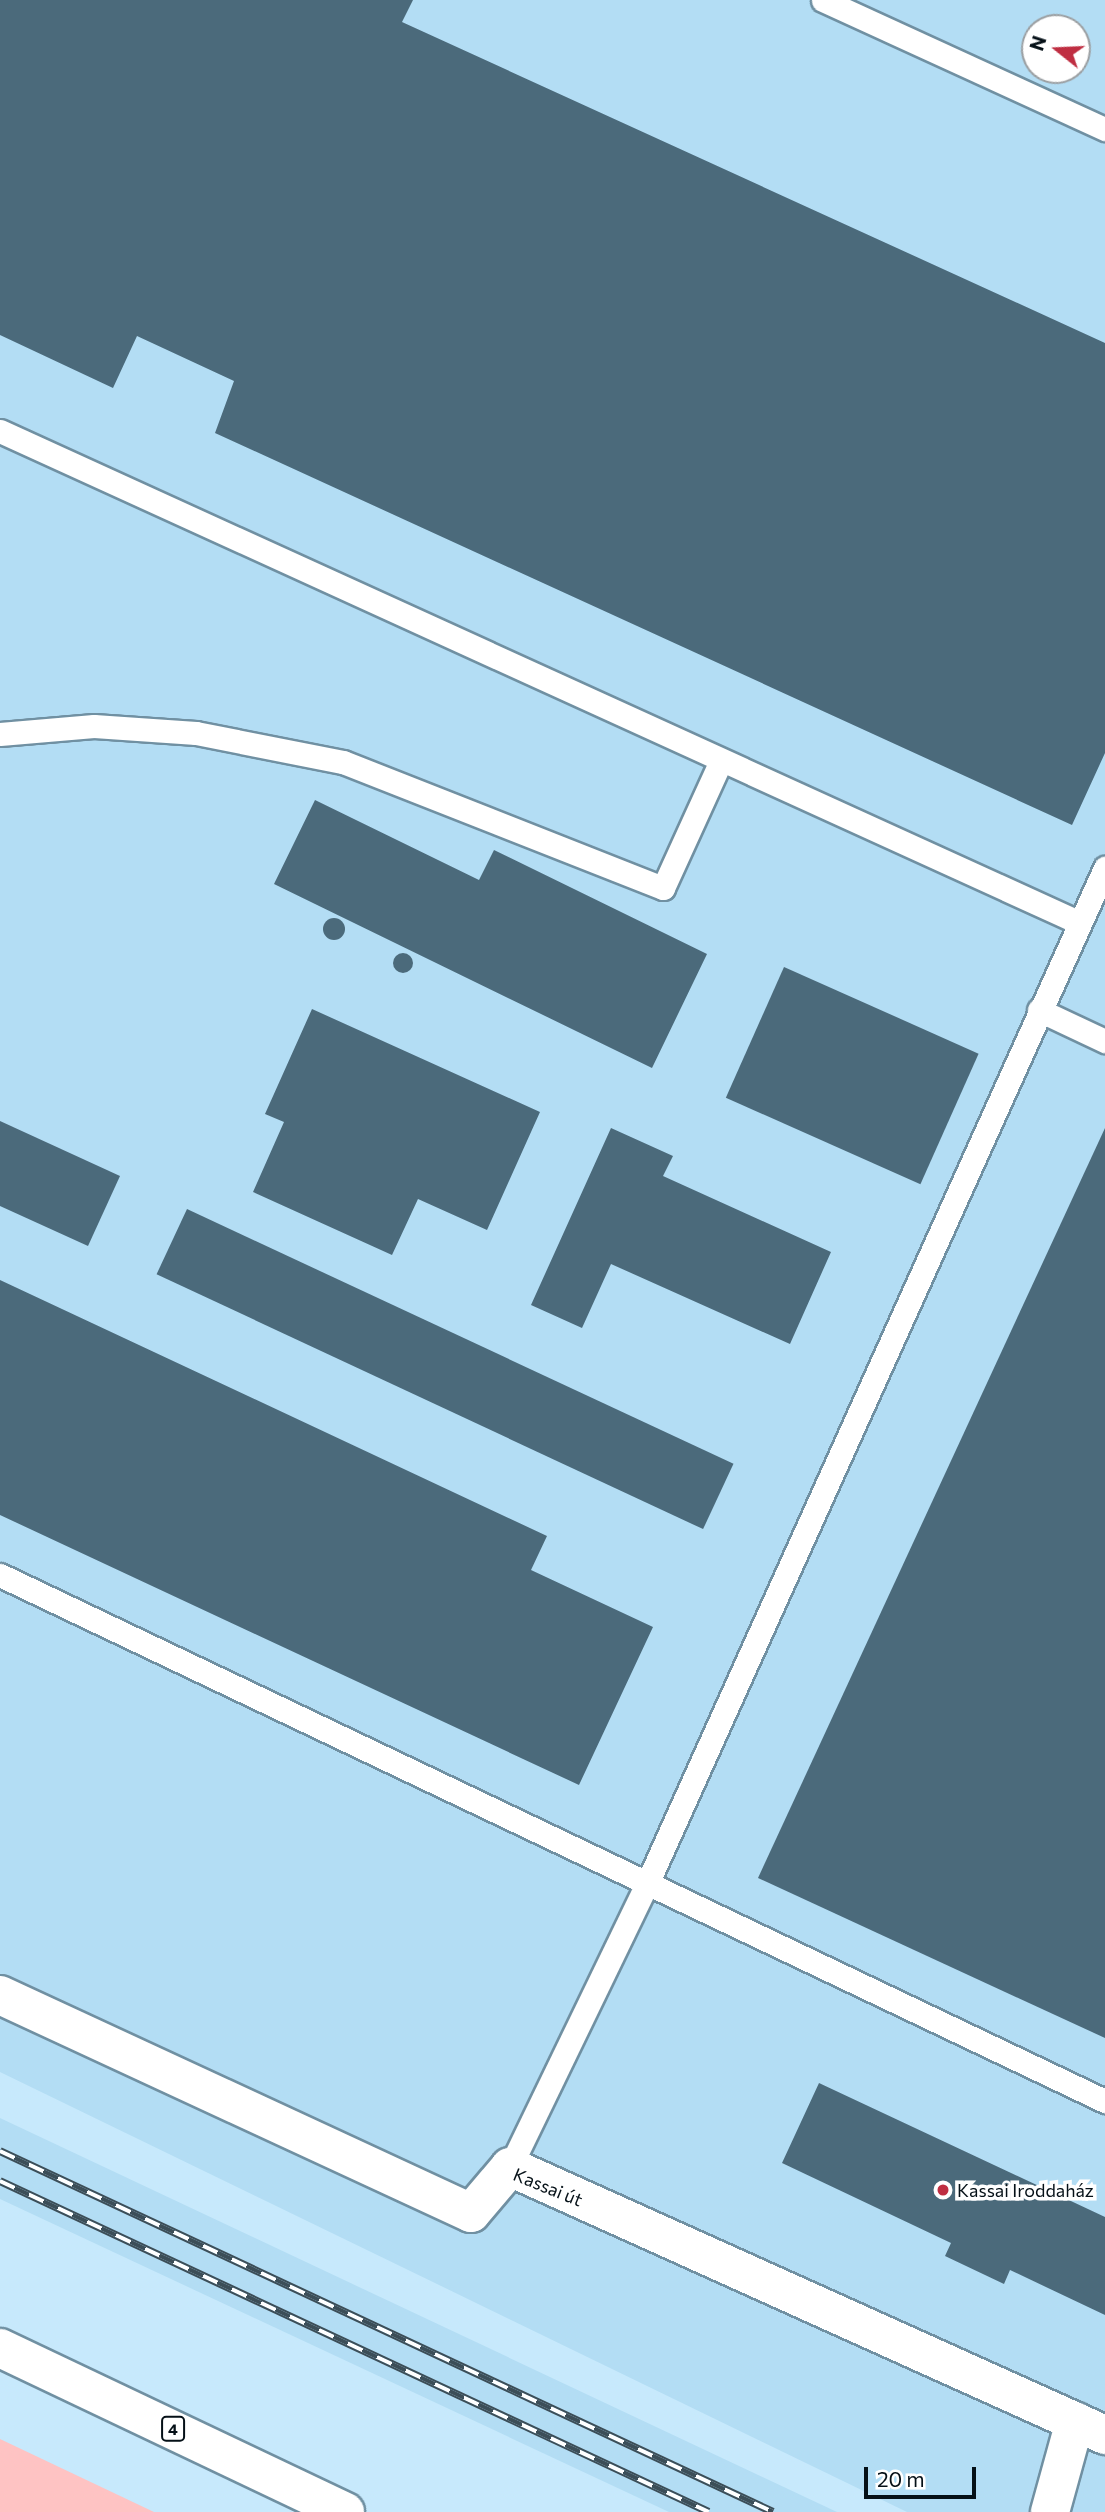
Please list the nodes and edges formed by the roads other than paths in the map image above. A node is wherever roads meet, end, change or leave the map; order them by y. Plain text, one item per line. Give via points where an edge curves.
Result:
1 (823, 0) edge
2 (1105, 129) edge
3 (0, 431) edge
4 (0, 734) edge
5 (720, 763) junction
6 (1105, 868) edge
7 (1098, 901) edge
8 (1078, 922) junction
9 (1039, 1010) junction
10 (1105, 1041) edge
11 (0, 1575) edge
12 (646, 1886) junction
13 (0, 1995) edge
14 (1105, 2101) edge
15 (510, 2167) junction
16 (0, 2348) edge
17 (1090, 2428) edge
18 (345, 2512) edge
19 (1050, 2512) edge

1 - 2 lane
3 - 5 lane
4 - 5 lane via 94,726 196,733 343,762 663,888
5 - 8 lane
6 - 7 lane
7 - 8 lane
8 - 9 lane
9 - 10 lane
9 - 12 lane
11 - 12 lane
12 - 14 lane
12 - 15 lane
13 - 15 street, Kassai út via 471,2213
15 - 17 street, Kassai út
16 - 18 street, 4
17 - 19 street

